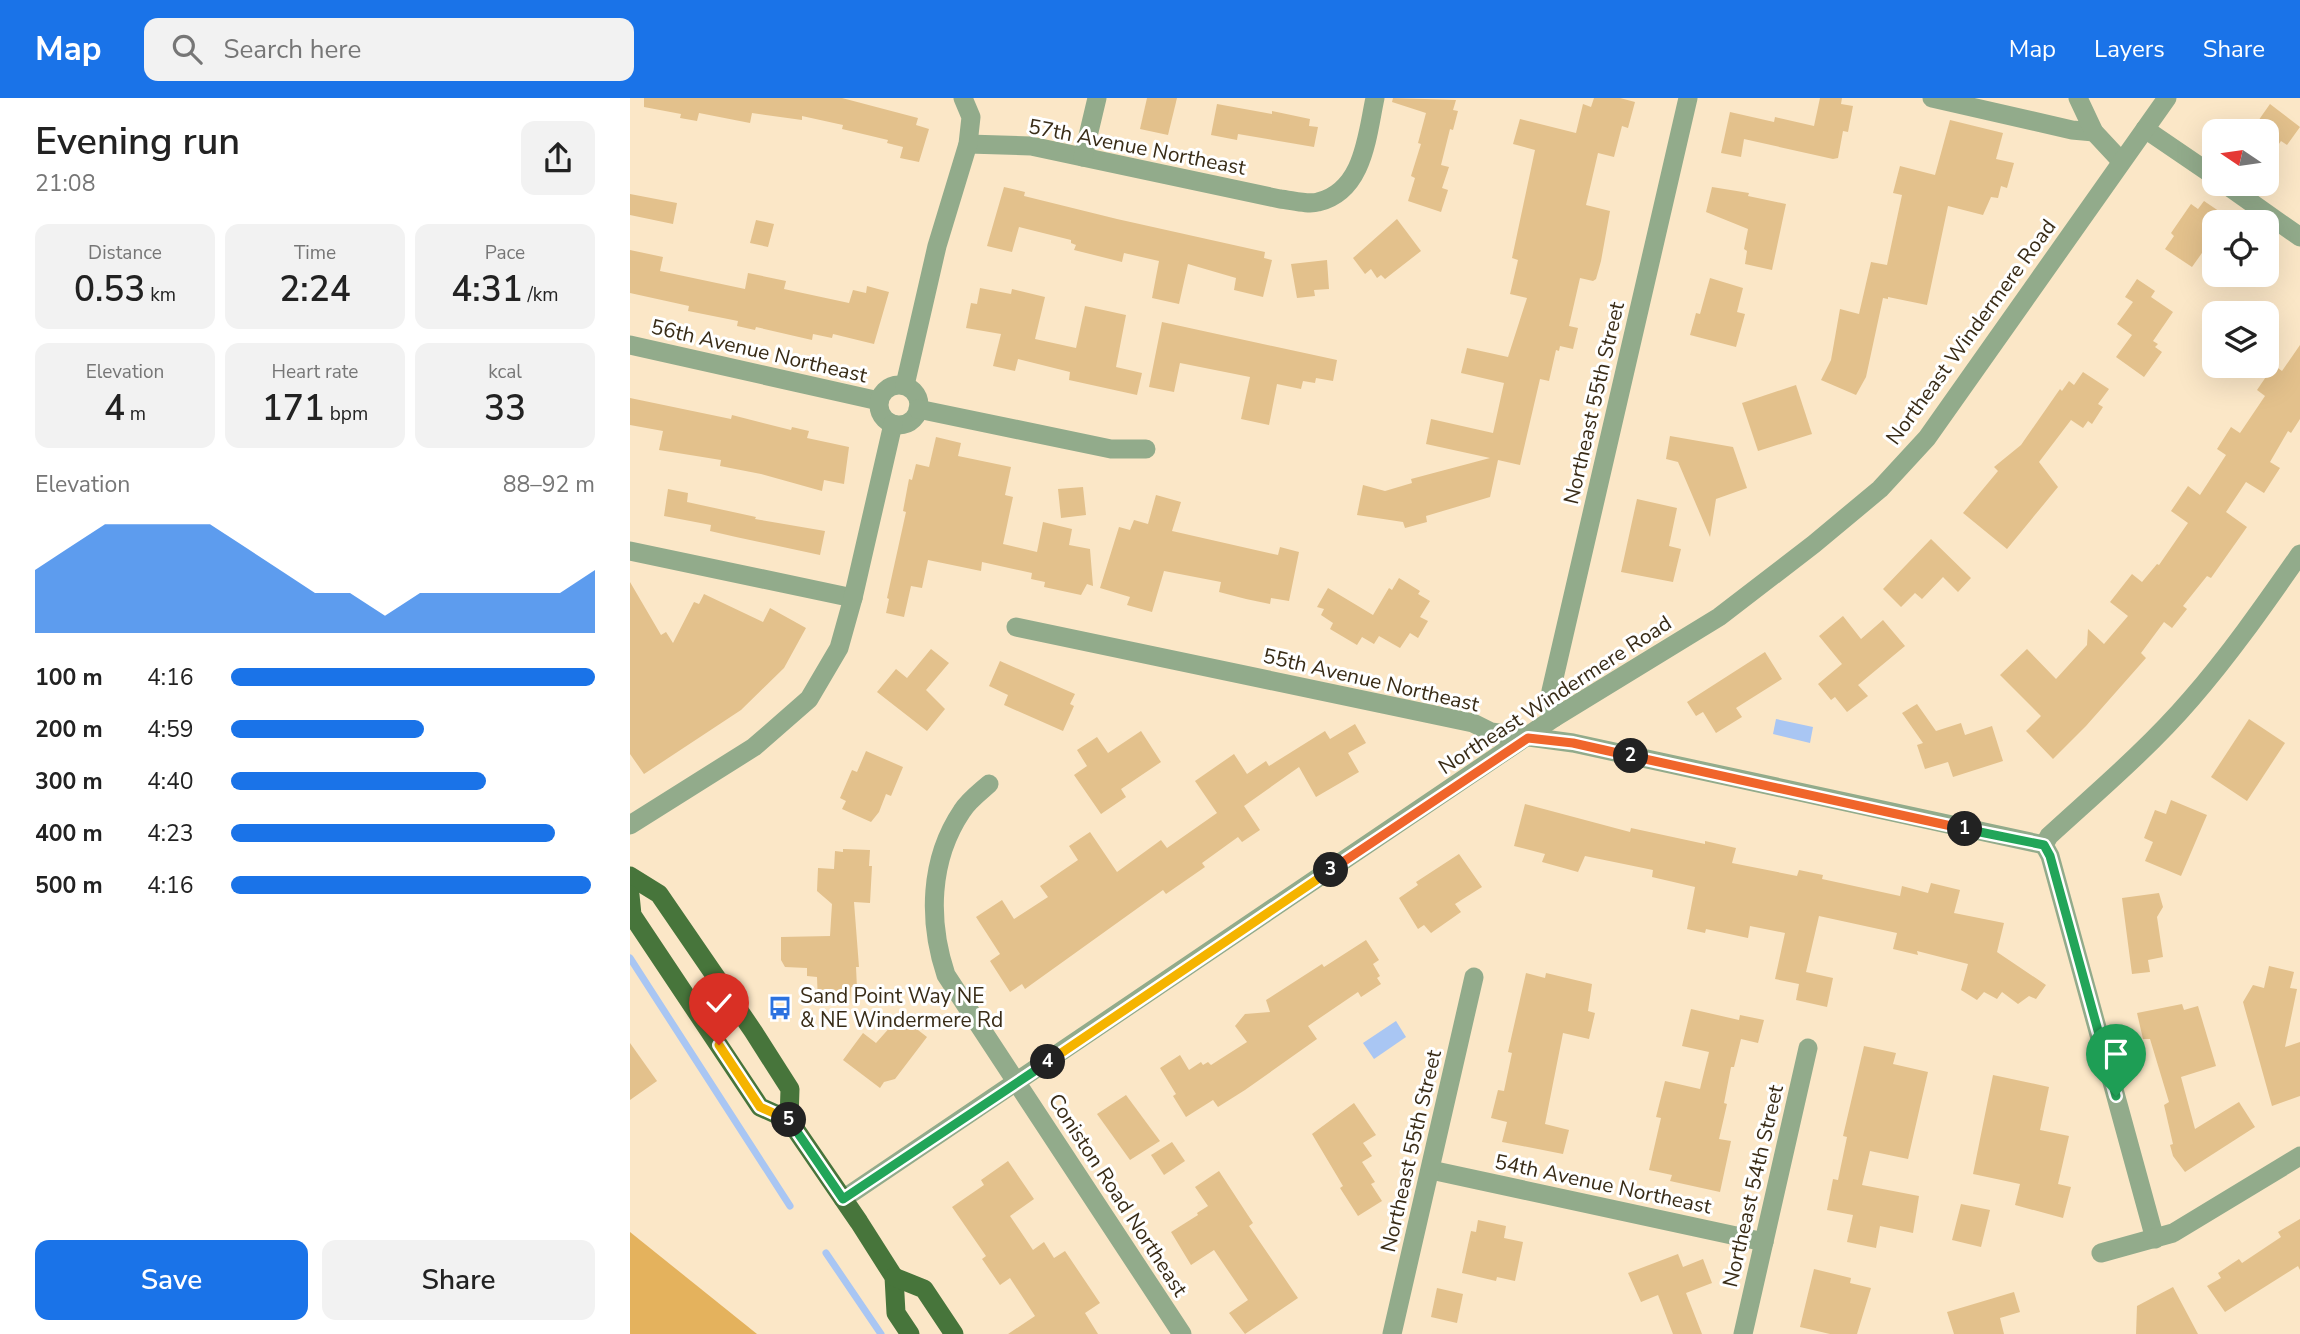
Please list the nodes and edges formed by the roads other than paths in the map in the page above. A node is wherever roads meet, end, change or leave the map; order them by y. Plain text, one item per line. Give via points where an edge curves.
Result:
1 (963, 98) edge
2 (1097, 98) edge
3 (1375, 98) edge
4 (1688, 98) edge
5 (1931, 98) edge
6 (2078, 98) edge
7 (2167, 98) edge
8 (2145, 129) junction
9 (2094, 132) junction
10 (968, 144) junction
11 (1083, 158) junction
12 (2121, 161) junction
13 (2202, 168) edge
14 (2242, 196) edge
15 (2300, 237) edge
16 (630, 345) edge
17 (905, 385) junction
18 (879, 401) junction
19 (918, 409) junction
20 (893, 425) junction
21 (1146, 449) dead end
22 (630, 551) edge
23 (2300, 554) edge
24 (853, 598) junction
25 (1016, 627) dead end
26 (1554, 718) junction
27 (1528, 738) junction
28 (989, 784) dead end
29 (630, 825) edge
30 (2044, 845) junction
31 (630, 876) edge
32 (630, 895) edge
33 (1474, 977) dead end
34 (1808, 1048) dead end
35 (1018, 1082) junction
36 (789, 1120) junction
37 (2300, 1156) edge
38 (1432, 1170) junction
39 (843, 1199) junction
40 (2155, 1239) junction
41 (1765, 1242) junction
42 (2101, 1253) dead end
43 (894, 1277) junction
44 (909, 1334) edge
45 (954, 1334) edge
46 (1182, 1334) edge
47 (1392, 1334) edge
48 (1744, 1334) edge

1 - 10 street via 971,117
2 - 11 street
3 - 11 street, 57th Avenue Northeast via 1357,172 1341,192 1317,203
4 - 26 street, Northeast 55th Street via 1551,691
5 - 9 street
6 - 9 street
7 - 8 street, Northeast Windermere Road
8 - 12 street, Northeast Windermere Road
8 - 13 street
9 - 12 street
10 - 11 street, 57th Avenue Northeast via 1031,146
10 - 17 street via 937,246
12 - 26 street, Northeast Windermere Road via 1927,438 1880,489 1719,617
14 - 15 street
16 - 18 street, 56th Avenue Northeast
17 - 18 street via 887,388
17 - 19 street via 915,393
18 - 20 street via 882,416
19 - 20 street via 907,424
19 - 21 street via 1111,449
20 - 24 street
22 - 24 street
23 - 30 street via 2190,701
24 - 29 street via 839,648 808,699 754,747
25 - 27 street, 55th Avenue Northeast
26 - 27 street, Northeast Windermere Road
27 - 30 street, 55th Avenue Northeast via 1573,743
27 - 35 street, Northeast Windermere Road
28 - 35 street, Coniston Road Northeast via 962,810 941,855 933,897 937,949 946,975
30 - 40 street
31 - 36 main road via 659,894 753,1031 790,1090
32 - 36 main road via 632,915 760,1107
33 - 38 street, Northeast 55th Street
34 - 41 street, Northeast 54th Street
35 - 39 street, Northeast Windermere Road
35 - 46 street, Coniston Road Northeast
36 - 39 main road
37 - 40 street via 2173,1233
38 - 41 street, 54th Avenue Northeast
38 - 47 street, Northeast 55th Street
39 - 43 main road
40 - 42 street
41 - 48 street, Northeast 54th Street
43 - 44 main road via 896,1313
43 - 45 main road via 924,1289

